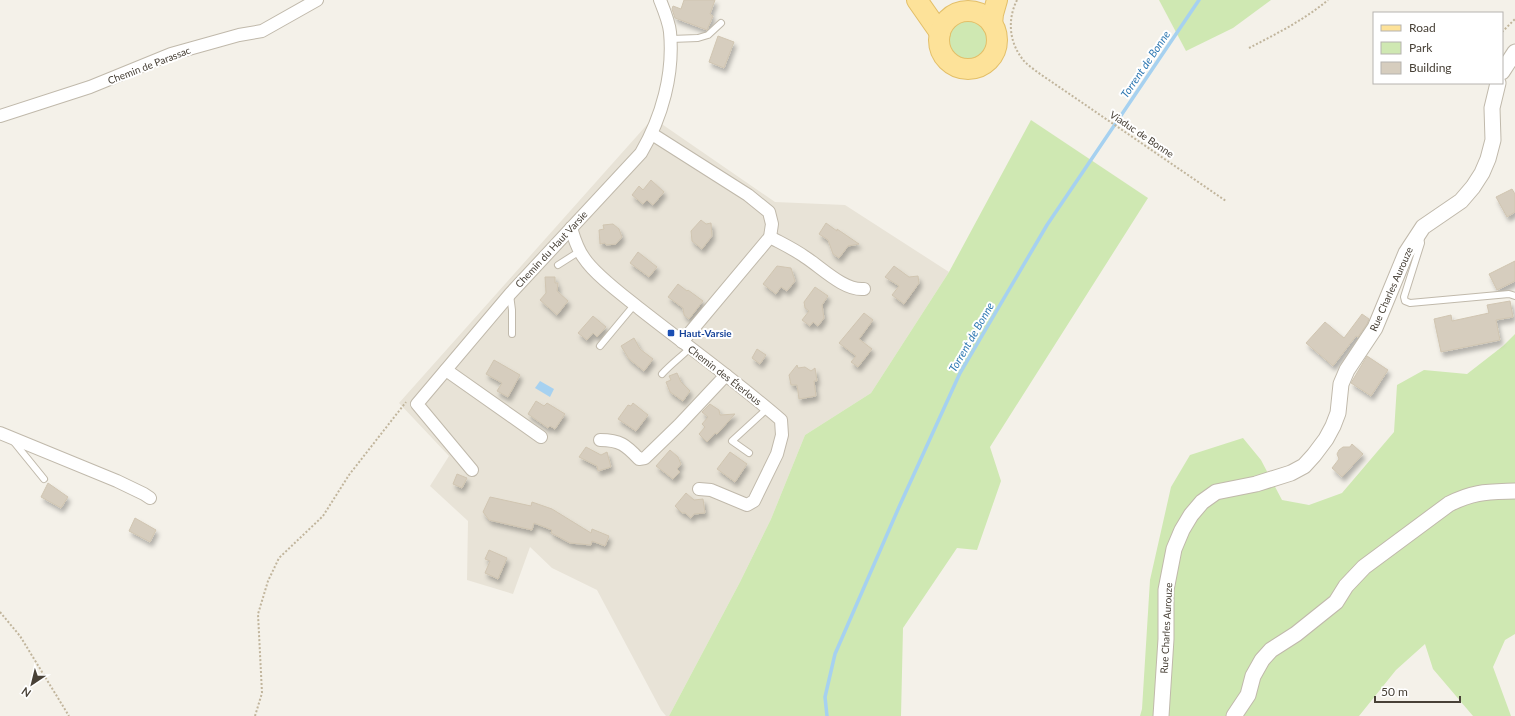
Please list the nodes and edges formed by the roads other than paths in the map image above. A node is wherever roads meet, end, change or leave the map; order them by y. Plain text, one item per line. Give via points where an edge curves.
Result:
1 (317, 0) edge
2 (660, 0) edge
3 (917, 0) edge
4 (929, 0) edge
5 (997, 0) edge
6 (969, 8) edge
7 (721, 23) dead end
8 (992, 24) junction
9 (940, 33) junction
10 (671, 38) junction
11 (1515, 52) edge
12 (1503, 70) edge
13 (1498, 84) edge
14 (0, 116) edge
15 (652, 134) junction
16 (571, 228) junction
17 (1419, 232) junction
18 (770, 237) junction
19 (580, 252) junction
20 (558, 265) dead end
21 (864, 289) dead end
22 (510, 294) junction
23 (1515, 296) edge
24 (635, 304) junction
25 (512, 334) dead end
26 (686, 345) junction
27 (600, 346) dead end
28 (446, 370) junction
29 (662, 374) dead end
30 (726, 375) junction
31 (768, 408) junction
32 (0, 433) edge
33 (541, 437) dead end
34 (13, 438) junction
35 (600, 440) dead end
36 (749, 453) dead end
37 (472, 470) dead end
38 (44, 480) dead end
39 (700, 490) dead end
40 (1515, 491) edge
41 (150, 498) dead end
42 (1161, 716) edge
43 (1234, 716) edge

1 - 14 street, Chemin de Parassac via 262,31 171,54 90,87
2 - 10 street, Chemin du Haut Varsie
3 - 9 main road
4 - 6 main road via 946,10
5 - 8 main road
6 - 8 main road
6 - 9 main road via 947,21
7 - 10 lane via 708,35 698,38
8 - 9 main road via 997,38 994,54 985,64 972,69 958,67 947,59 942,52
10 - 15 street, Chemin du Haut Varsie via 666,90
11 - 12 street
13 - 17 street, Rue Charles Aurouze via 1492,108 1493,140 1482,173 1461,201
15 - 16 street, Chemin du Haut Varsie via 641,153
15 - 18 street via 769,212 772,224
16 - 19 street, Chemin des Éterlous
16 - 22 street, Chemin du Haut Varsie
17 - 23 lane via 1421,243 1404,297 1405,301 1410,303 1509,294
17 - 42 street, Rue Charles Aurouze via 1406,253 1375,328 1347,370 1341,384 1338,413 1333,426 1314,455 1304,466 1291,473 1256,484 1216,492 1202,502 1182,530 1174,549 1166,590
18 - 21 street via 803,256 844,285 856,290
18 - 26 street
19 - 20 lane
19 - 24 street, Chemin des Éterlous via 598,273
22 - 25 lane
22 - 28 street, Chemin du Haut Varsie
24 - 26 street, Chemin des Éterlous
24 - 27 lane
26 - 29 lane via 681,357
26 - 30 street, Chemin des Éterlous
28 - 33 street
28 - 37 street, Chemin du Haut Varsie via 417,404
30 - 31 street, Chemin des Éterlous
30 - 35 street via 645,458 639,459 622,442
31 - 36 lane via 732,441
31 - 39 street, Chemin des Éterlous via 781,420 782,435 777,454 754,501 747,505 711,490
32 - 34 street
34 - 38 lane
34 - 41 street via 110,478
40 - 43 street via 1481,492 1449,504 1364,567 1346,586 1336,602 1262,660 1253,676 1248,695

